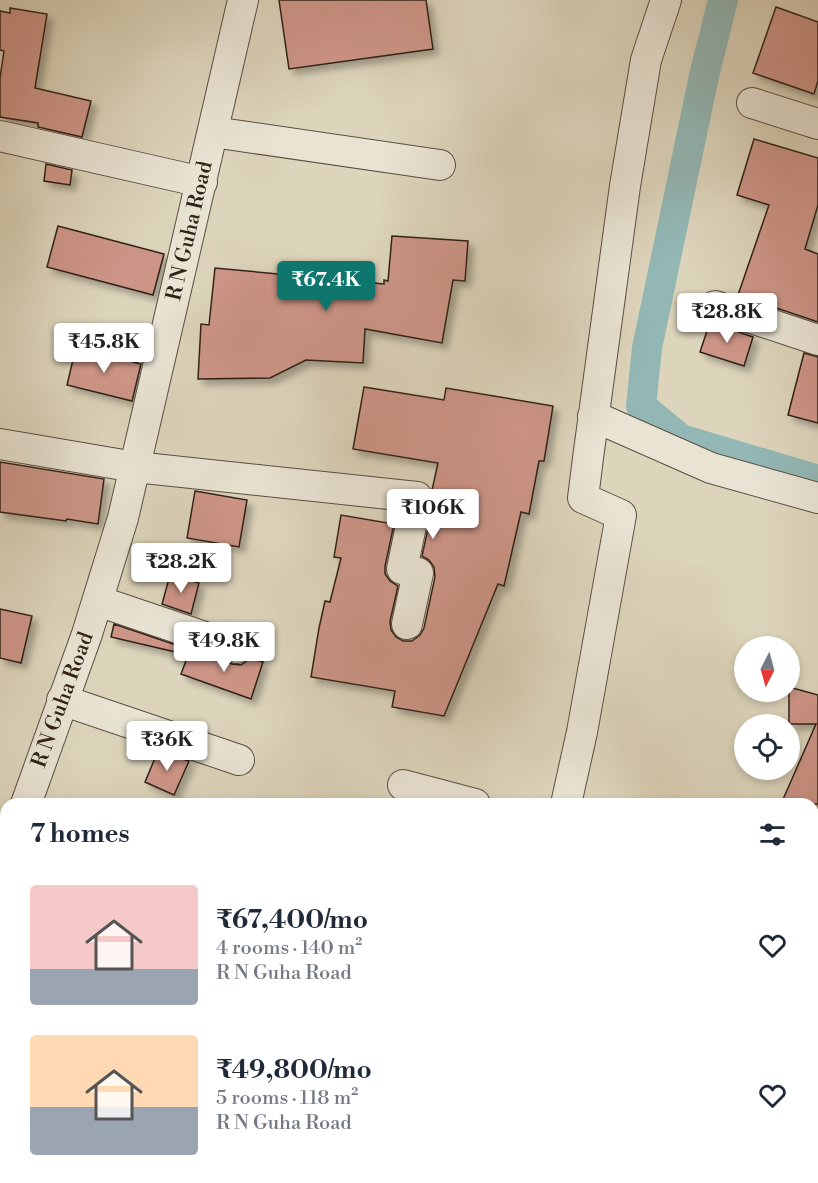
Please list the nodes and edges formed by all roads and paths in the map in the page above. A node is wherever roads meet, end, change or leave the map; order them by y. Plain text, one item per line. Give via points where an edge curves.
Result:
1 (243, 0) edge
2 (666, 0) edge
3 (752, 103) dead end
4 (818, 124) edge
5 (213, 132) junction
6 (0, 136) edge
7 (440, 165) dead end
8 (202, 182) junction
9 (715, 306) dead end
10 (818, 340) edge
11 (593, 416) junction
12 (0, 444) edge
13 (135, 467) junction
14 (818, 498) edge
15 (98, 601) junction
16 (407, 624) dead end
17 (237, 648) dead end
18 (62, 700) junction
19 (239, 760) dead end
20 (403, 785) dead end
21 (28, 798) edge
22 (452, 798) edge
23 (567, 798) edge

1 - 5 street, R N Guha Road
2 - 11 street via 646,60
3 - 4 street
5 - 7 street
5 - 8 street, R N Guha Road
6 - 8 street
8 - 13 street, R N Guha Road
9 - 10 street
11 - 14 street via 711,468
11 - 23 street via 583,498 621,515
12 - 13 street
13 - 15 street, R N Guha Road
13 - 16 street via 417,497 402,569 418,573
15 - 17 street
15 - 18 street, R N Guha Road
18 - 19 street
18 - 21 street, R N Guha Road
20 - 22 street

